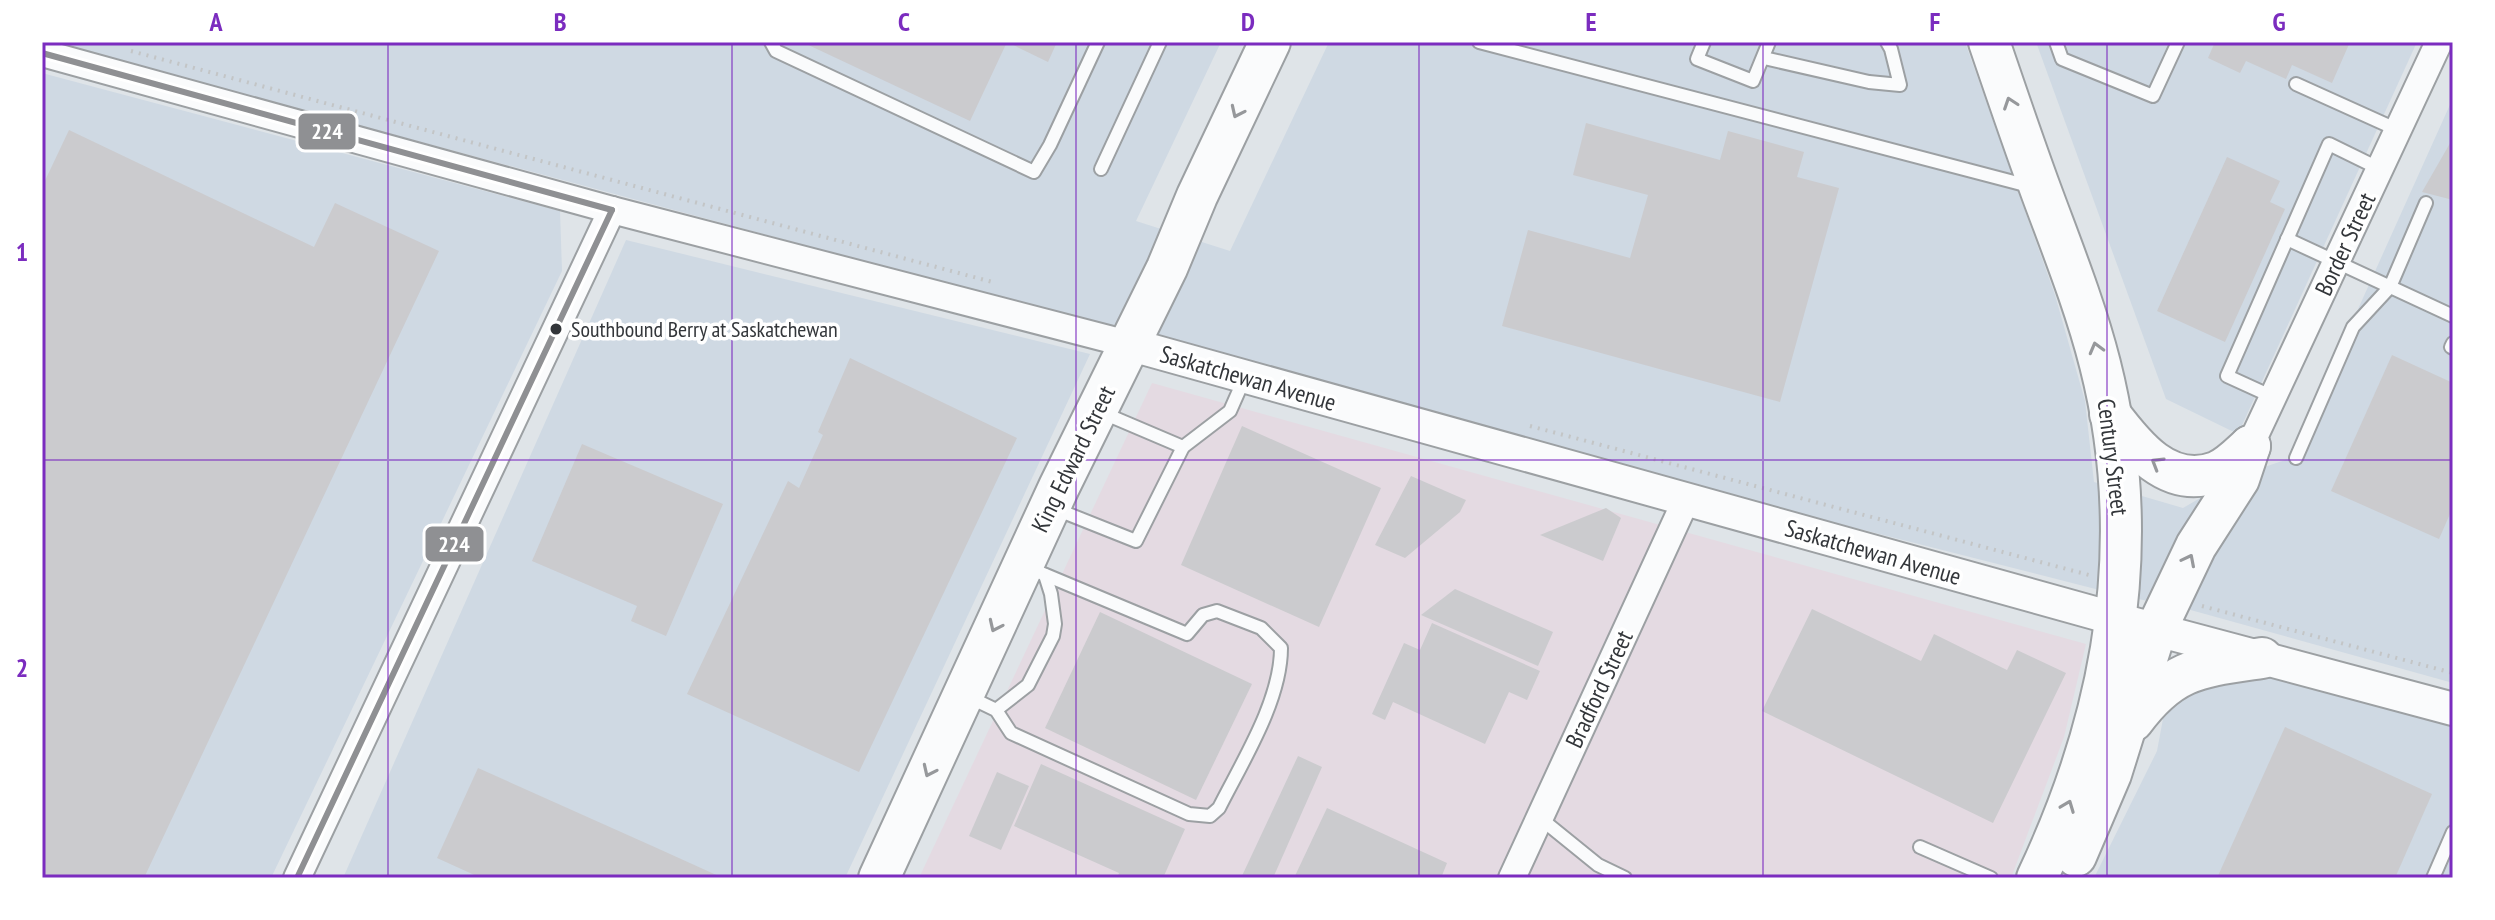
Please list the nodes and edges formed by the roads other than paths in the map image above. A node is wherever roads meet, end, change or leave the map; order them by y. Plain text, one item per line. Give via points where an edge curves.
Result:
1 (771, 42) edge
2 (1098, 42) edge
3 (1160, 42) edge
4 (1270, 42) edge
5 (1479, 42) edge
6 (1704, 42) edge
7 (1769, 42) edge
8 (1887, 42) edge
9 (1989, 42) edge
10 (2056, 42) edge
11 (2178, 42) edge
12 (2439, 42) edge
13 (42, 53) edge
14 (1764, 58) junction
15 (2296, 84) dead end
16 (2398, 130) junction
17 (1101, 169) dead end
18 (2380, 169) junction
19 (2040, 188) junction
20 (2426, 203) dead end
21 (612, 210) junction
22 (2287, 239) junction
23 (2336, 262) junction
24 (2390, 287) junction
25 (2453, 316) edge
26 (1128, 344) junction
27 (1245, 377) junction
28 (2273, 397) junction
29 (1096, 410) junction
30 (2110, 414) junction
31 (2250, 446) junction
32 (1183, 447) junction
33 (2296, 458) dead end
34 (1686, 500) junction
35 (1050, 507) junction
36 (1034, 570) junction
37 (2116, 619) junction
38 (2156, 630) junction
39 (2262, 658) junction
40 (980, 702) junction
41 (2453, 709) edge
42 (2123, 734) junction
43 (1540, 817) junction
44 (2453, 832) edge
45 (1920, 847) dead end
46 (297, 878) edge
47 (879, 878) edge
48 (1512, 878) edge
49 (1625, 878) edge
50 (1991, 878) edge
51 (2037, 878) edge
52 (2066, 878) edge
53 (2433, 878) edge

1 - 2 lane via 776,51 1034,172
3 - 17 lane
4 -> 26 main road, King Edward Street
5 - 19 lane
6 - 14 lane via 1697,59 1753,81
7 - 14 lane
8 - 14 lane via 1900,85
19 -> 9 main road, Century Street
10 - 11 lane via 2062,59 2153,96
12 - 16 street, Border Street
13 - 21 street, Saskatchewan Avenue
15 - 16 lane
16 - 18 street, Border Street
18 - 22 lane via 2329,144
18 - 23 street, Border Street
30 -> 19 main road, Century Street via 2089,321
20 - 24 lane
21 - 26 street, Saskatchewan Avenue
21 - 46 street
22 - 23 lane
22 - 28 lane via 2227,376
23 - 24 lane
23 - 28 street, Border Street
24 - 25 lane
24 - 33 lane via 2353,327
26 - 27 street, Saskatchewan Avenue
26 - 29 main road, King Edward Street
27 - 32 lane via 1230,411
27 - 34 street, Saskatchewan Avenue
28 - 31 street, Border Street
29 - 32 lane
29 - 35 main road, King Edward Street
31 -> 30 main road via 2216,472 2179,475 2142,454
30 - 37 main road, Century Street via 2122,526
38 -> 31 main road via 2196,546 2239,479
32 - 35 lane via 1136,541
34 - 37 street, Saskatchewan Avenue
34 - 43 street, Bradford Street
35 - 36 main road, King Edward Street
36 -> 40 main road, King Edward Street
36 - 40 lane via 1051,594 1053,636 1028,685
36 - 40 lane via 1187,634 1203,615 1217,611 1261,628 1281,648 1265,713 1219,808 1210,816 1189,814 1011,733
37 - 38 street, Saskatchewan Avenue
51 -> 37 main road, Century Street via 2088,749
38 - 39 street, Saskatchewan Avenue
38 - 42 main road
39 - 41 street, Saskatchewan Avenue
39 - 42 main road via 2216,664 2174,679
40 -> 47 main road, King Edward Street
42 - 52 main road
43 - 48 street, Bradford Street
43 - 49 lane via 1598,865
44 - 53 lane
45 - 50 lane

